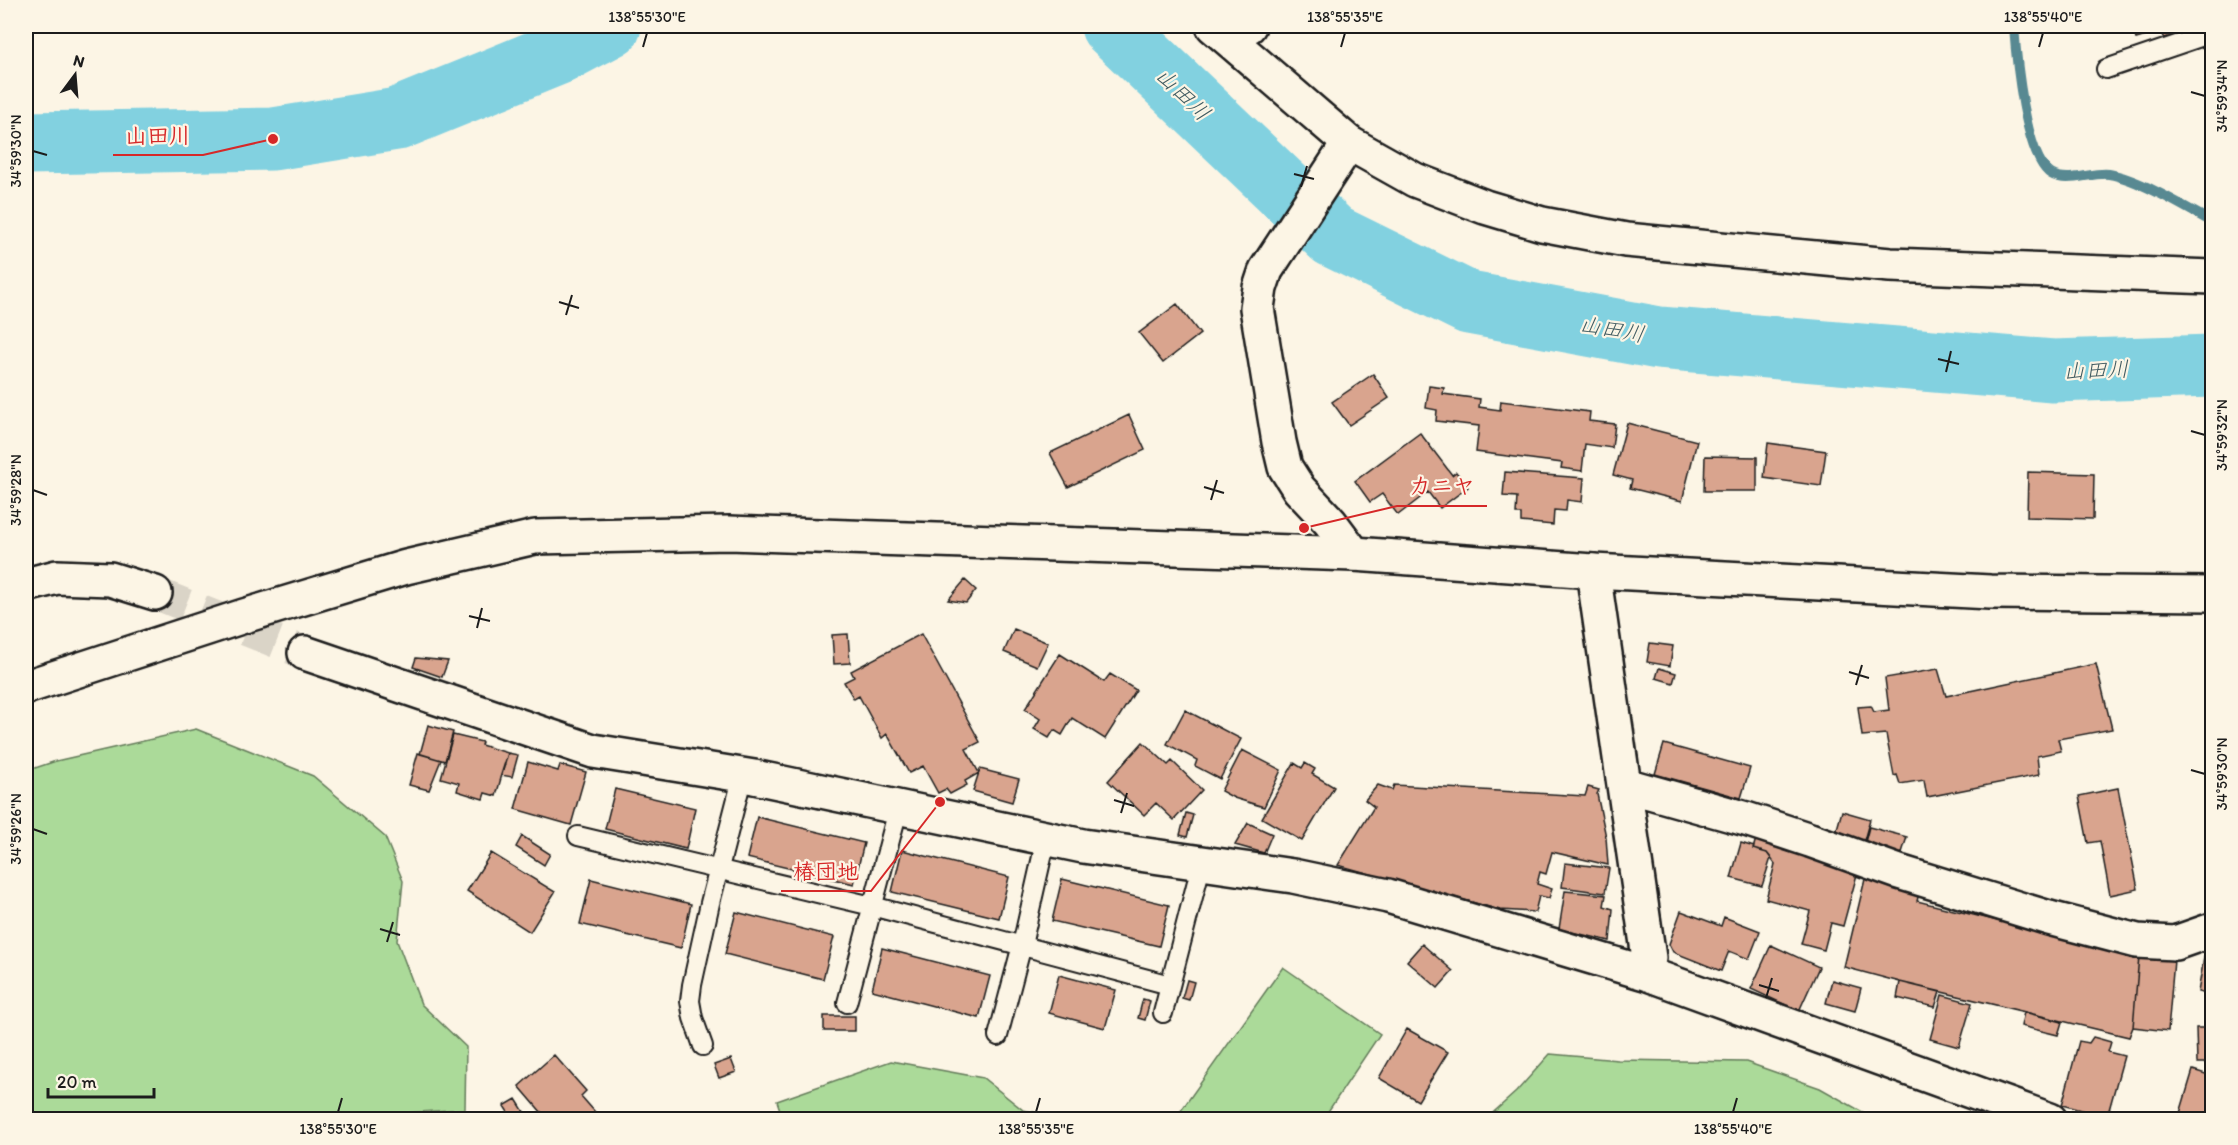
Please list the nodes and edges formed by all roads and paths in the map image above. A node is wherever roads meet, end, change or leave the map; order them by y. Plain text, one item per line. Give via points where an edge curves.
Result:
1 (1227, 27) edge
2 (2212, 33) edge
3 (2106, 69) dead end
4 (1349, 143) junction
5 (2212, 277) edge
6 (1354, 554) junction
7 (1593, 571) junction
8 (26, 585) edge
9 (155, 593) tunnel mouth
10 (2212, 594) edge
11 (305, 653) tunnel mouth
12 (26, 687) edge
13 (743, 775) junction
14 (1625, 785) junction
15 (899, 806) junction
16 (578, 836) dead end
17 (1046, 839) junction
18 (1202, 862) junction
19 (719, 870) junction
20 (872, 906) junction
21 (2212, 930) edge
22 (1022, 945) junction
23 (1645, 973) junction
24 (1170, 985) junction
25 (846, 1003) dead end
26 (1163, 1013) dead end
27 (998, 1036) dead end
28 (703, 1046) dead end
29 (2050, 1119) edge

1 - 4 street
2 - 3 lane
4 - 5 street via 1415,180 1485,207 1542,224 1626,240 1890,265
4 - 6 street via 1266,270 1257,308 1286,467 1299,489
6 - 7 street
6 - 12 street via 729,532 535,537 395,571
7 - 10 street via 1990,592
7 - 14 street
8 - 9 street via 57,577 110,579
11 - 13 street via 593,751
13 - 15 street
13 - 19 lane
14 - 21 street via 1746,819 2028,912 2137,941 2175,943
14 - 23 street via 1649,958
15 - 17 street
15 - 20 lane
16 - 19 lane
17 - 18 street
17 - 22 lane
18 - 23 street via 1388,896
18 - 24 lane
19 - 20 lane
19 - 28 lane via 690,1001
20 - 22 lane
20 - 25 lane
22 - 24 lane
22 - 27 lane
23 - 29 street
24 - 26 lane

